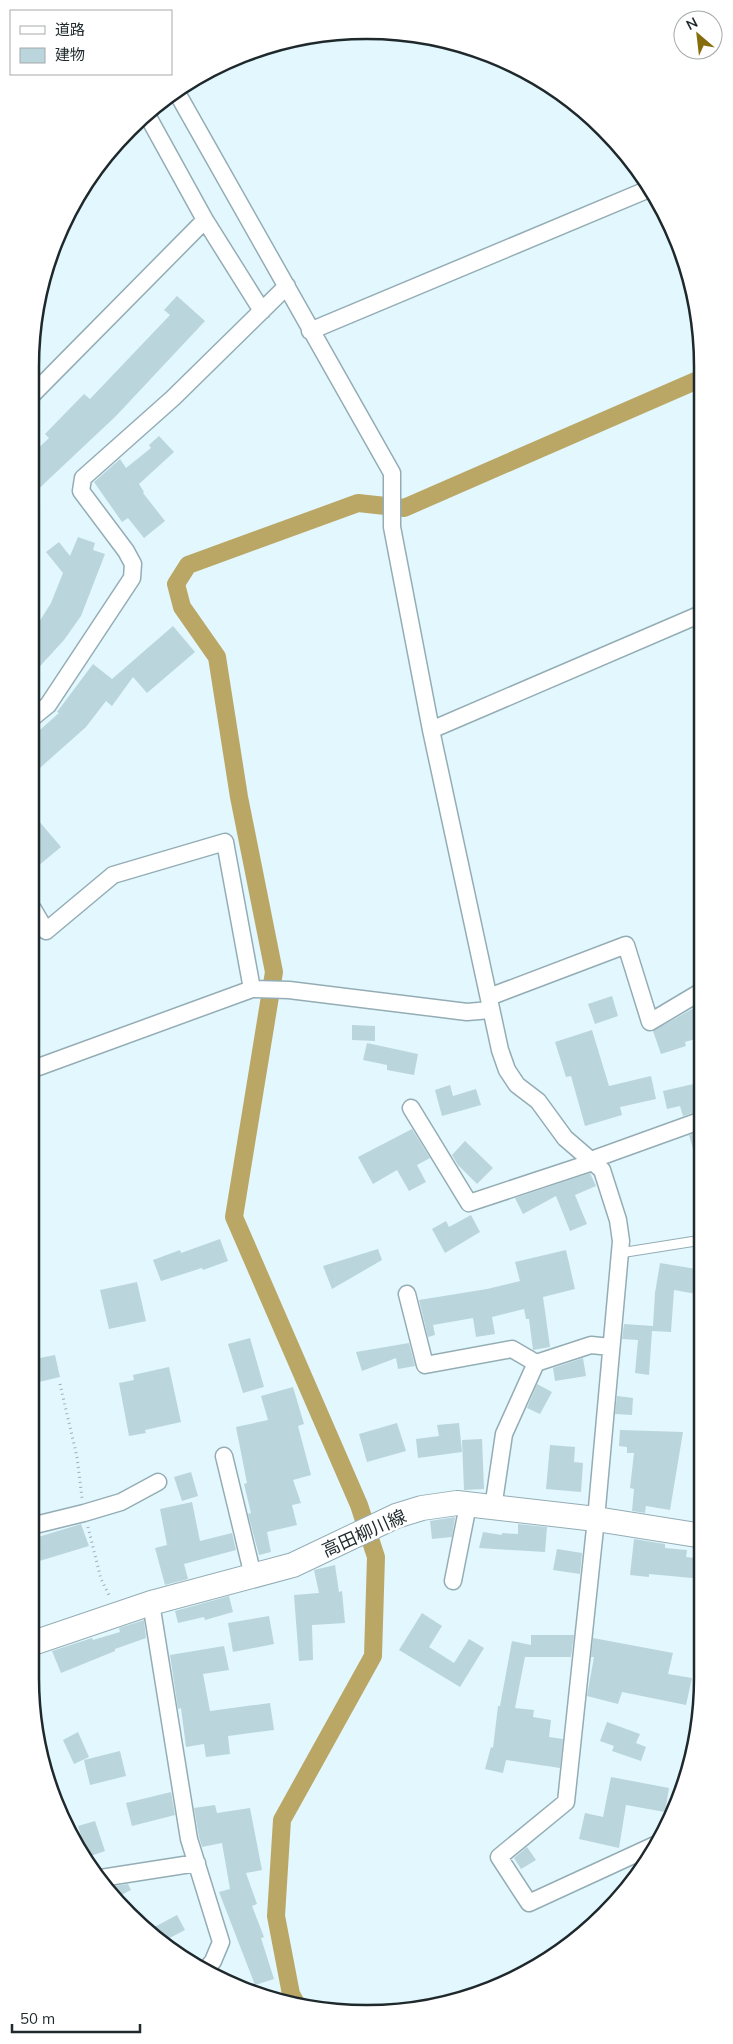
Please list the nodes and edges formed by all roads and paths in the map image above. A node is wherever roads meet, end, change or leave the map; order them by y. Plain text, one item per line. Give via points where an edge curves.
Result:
1 (180, 97) edge
2 (150, 120) edge
3 (643, 191) edge
4 (205, 220) junction
5 (287, 286) junction
6 (262, 311) junction
7 (310, 331) junction
8 (39, 389) edge
9 (694, 617) edge
10 (39, 712) edge
11 (431, 730) junction
12 (39, 920) edge
13 (252, 989) junction
14 (694, 996) edge
15 (490, 1004) junction
16 (39, 1067) edge
17 (410, 1108) dead end
18 (694, 1123) edge
19 (592, 1161) junction
20 (694, 1241) edge
21 (620, 1253) junction
22 (407, 1294) dead end
23 (611, 1347) junction
24 (536, 1363) junction
25 (224, 1456) dead end
26 (158, 1482) dead end
27 (468, 1505) junction
28 (492, 1508) junction
29 (596, 1519) junction
30 (39, 1523) edge
31 (694, 1535) edge
32 (253, 1576) junction
33 (453, 1581) dead end
34 (150, 1603) junction
35 (39, 1641) edge
36 (645, 1850) edge
37 (196, 1863) junction
38 (106, 1877) edge
39 (210, 1965) edge

1 - 5 street
2 - 4 street
3 - 7 street
4 - 6 street
4 - 8 street
5 - 6 street
5 - 7 street
6 - 10 street via 173,398 83,478 81,491 126,551 133,564 132,578 48,705
7 - 11 street via 392,473 392,527
9 - 11 street
11 - 15 street
12 - 13 street via 46,931 113,875 225,842
13 - 15 street via 289,990 467,1012
13 - 16 street
14 - 15 street via 650,1022 626,945
15 - 19 street via 500,1050 512,1078 538,1101 565,1138
17 - 19 street via 469,1203
18 - 19 street
19 - 21 street via 602,1170 613,1202 621,1241
20 - 21 lane
21 - 23 street
22 - 24 street via 425,1365 512,1349
23 - 24 street via 592,1345
23 - 29 street
24 - 28 street via 504,1434
25 - 32 street
26 - 30 street via 122,1502
27 - 28 main road, 高田柳川線
27 - 32 main road, 高田柳川線 via 457,1503 422,1508 396,1516 294,1565
27 - 33 street
28 - 29 main road, 高田柳川線
29 - 31 main road, 高田柳川線
29 - 36 street via 566,1802 499,1857 529,1903
32 - 34 main road, 高田柳川線
34 - 35 main road, 高田柳川線
34 - 37 street via 189,1839
37 - 38 street
37 - 39 street via 220,1942

